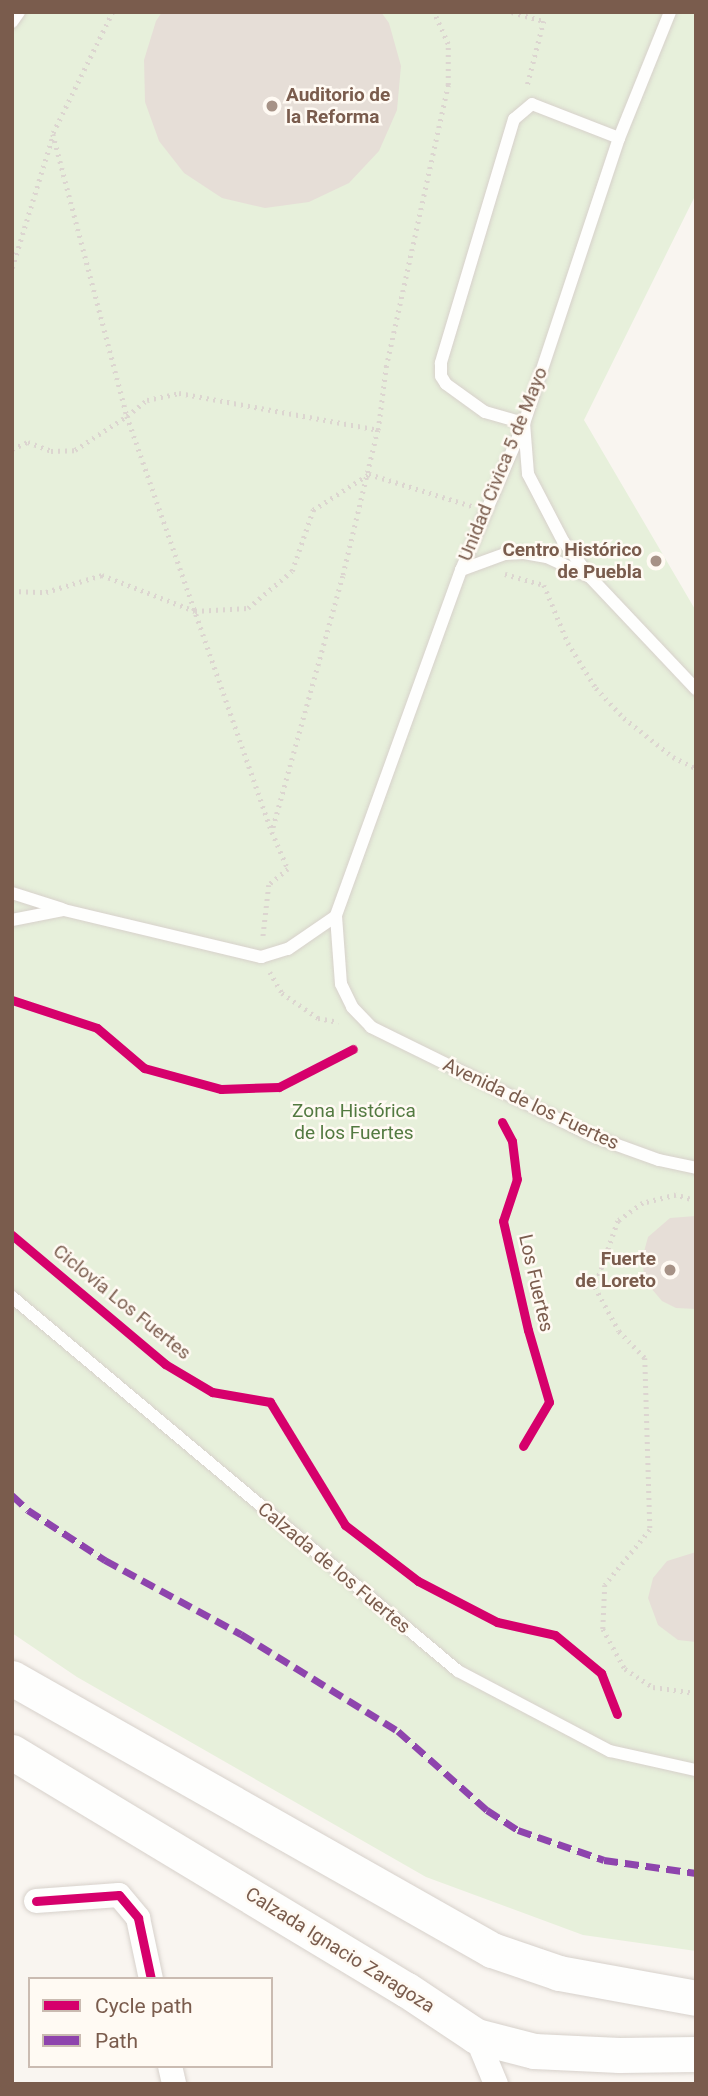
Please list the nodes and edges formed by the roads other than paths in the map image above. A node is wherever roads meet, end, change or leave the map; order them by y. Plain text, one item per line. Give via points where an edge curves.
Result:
1 (19, 12) edge
2 (670, 12) edge
3 (12, 22) edge
4 (619, 138) junction
5 (524, 423) junction
6 (461, 570) junction
7 (591, 578) junction
8 (696, 689) edge
9 (12, 893) edge
10 (64, 910) junction
11 (336, 916) junction
12 (12, 920) edge
13 (371, 1027) joint
14 (696, 1168) edge
15 (12, 1297) edge
16 (12, 1678) edge
17 (12, 1752) edge
18 (696, 1770) edge
19 (36, 1901) dead end
20 (152, 1977) edge
21 (696, 1998) edge
22 (476, 2036) junction
23 (696, 2054) edge
24 (581, 2069) edge
25 (496, 2084) edge

1 - 3 lane
2 - 4 lane, Unidad Civica 5 de Mayo
4 - 5 lane, Unidad Civica 5 de Mayo
4 - 5 lane via 532,104 514,119 441,363 441,376 485,412
5 - 6 lane, Unidad Civica 5 de Mayo
5 - 7 lane via 528,474 563,541
6 - 7 lane via 505,554 524,553 547,556
6 - 11 lane, Unidad Civica 5 de Mayo
7 - 8 lane
9 - 10 lane
10 - 11 lane via 261,957 288,949
10 - 12 lane
11 - 13 lane, Unidad Civica 5 de Mayo via 341,984 352,1007
13 - 14 lane, Avenida de los Fuertes via 595,1137
15 - 18 lane, Calzada de los Fuertes via 458,1671 610,1751
16 - 21 main road via 492,1950 559,1973
17 - 22 main road, Calzada Ignacio Zaragoza
19 - 20 street via 119,1895 138,1918
22 - 24 main road, Calzada Ignacio Zaragoza
22 - 25 street
23 - 24 main road, Calzada Ignacio Zaragoza

